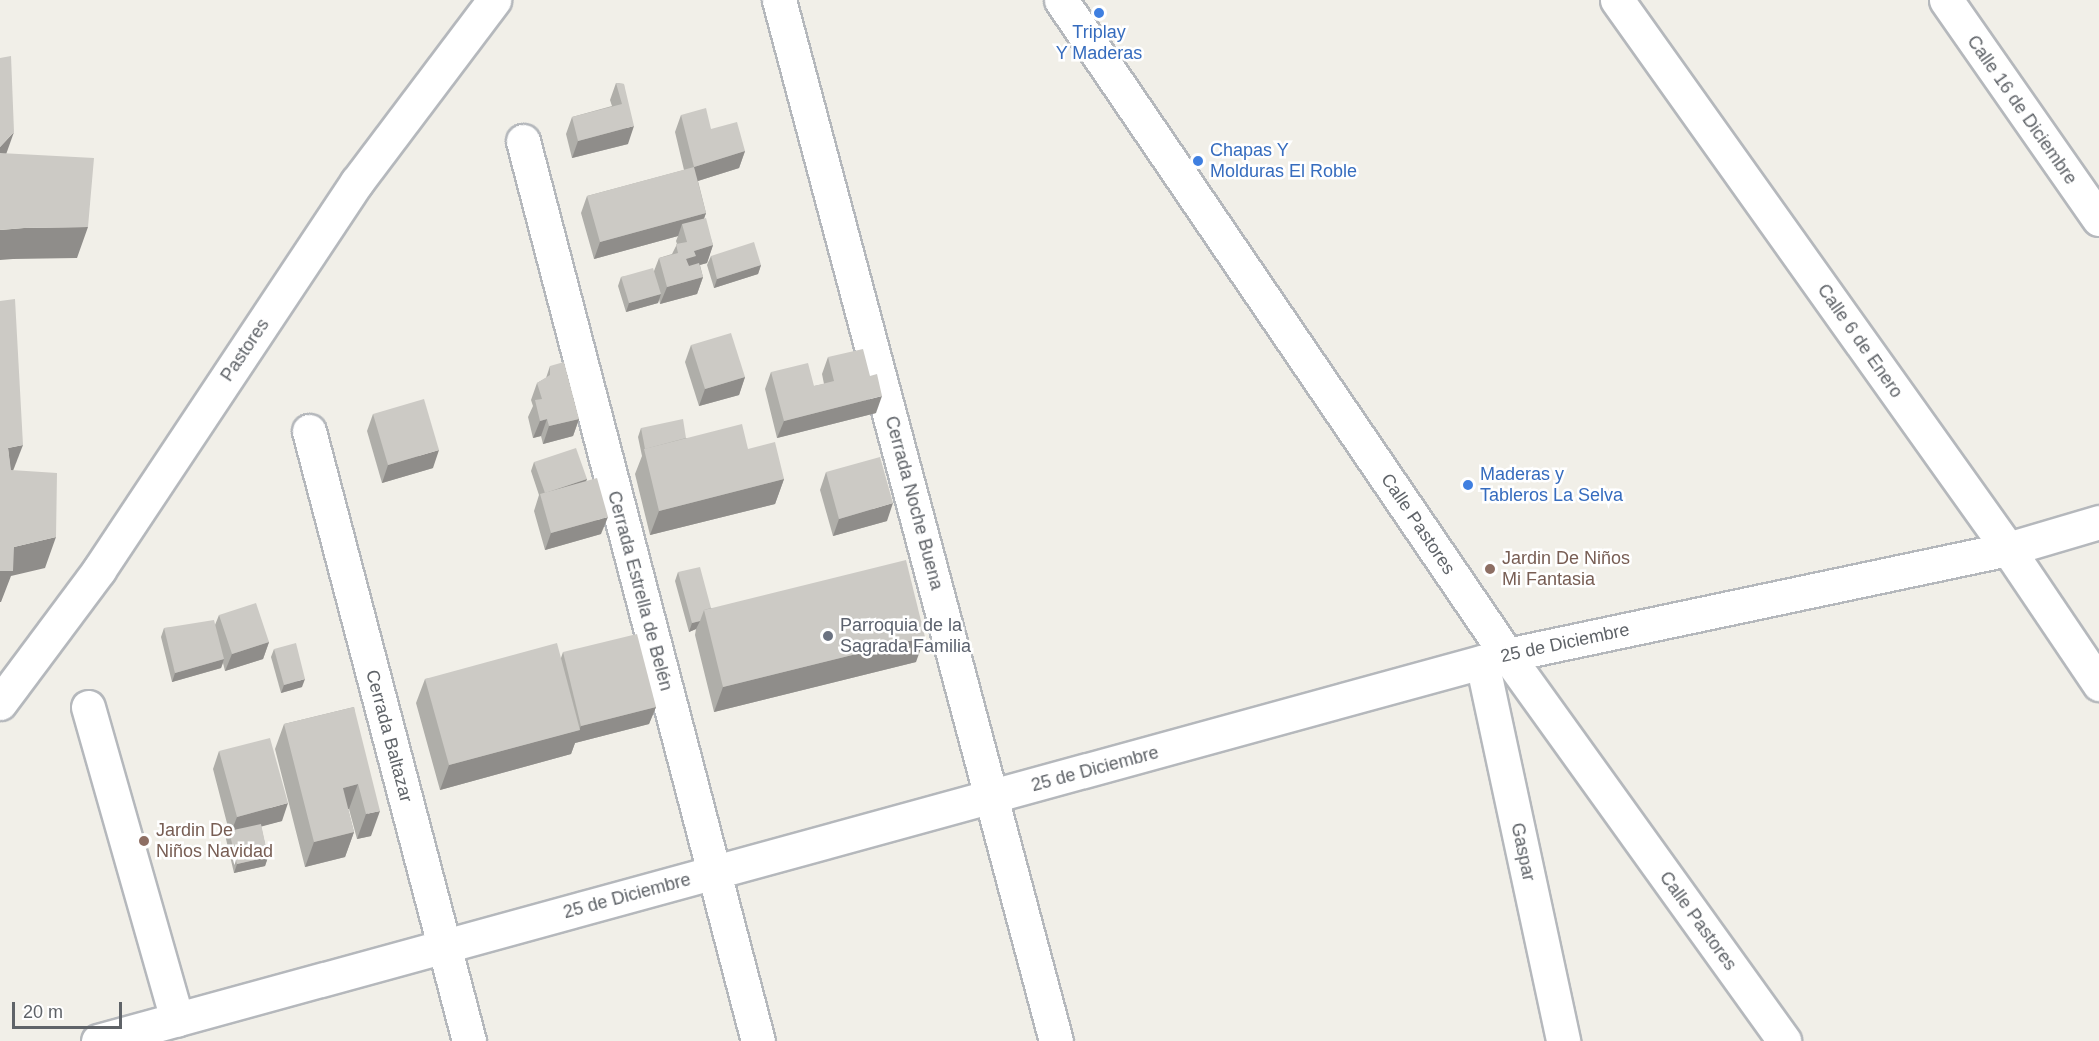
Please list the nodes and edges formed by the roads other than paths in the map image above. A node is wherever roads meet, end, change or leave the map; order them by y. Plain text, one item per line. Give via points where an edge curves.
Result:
1 (494, 0) edge
2 (779, 0) edge
3 (1061, 0) edge
4 (1617, 0) edge
5 (1946, 0) edge
6 (524, 141) dead end
7 (2099, 219) edge
8 (309, 431) dead end
9 (2099, 522) edge
10 (2008, 549) junction
11 (1495, 659) junction
12 (2099, 684) edge
13 (0, 703) edge
14 (88, 707) dead end
15 (992, 797) junction
16 (713, 873) junction
17 (444, 946) junction
18 (177, 1020) junction
19 (98, 1041) edge
20 (469, 1041) edge
21 (758, 1041) edge
22 (1056, 1041) edge
23 (1563, 1041) edge
24 (1784, 1041) edge

1 - 13 street, Pastores via 357,182 99,570
2 - 15 street, Cerrada Noche Buena
3 - 11 street, Calle Pastores
4 - 10 street, Calle 6 de Enero
5 - 7 street, Calle 16 de Diciembre
6 - 16 street, Cerrada Estrella de Belén
8 - 17 street, Cerrada Baltazar
9 - 10 street, 25 de Diciembre
10 - 11 street, 25 de Diciembre
10 - 12 street, Calle 6 de Enero
11 - 15 street, 25 de Diciembre
11 - 23 street, Gaspar
11 - 24 street, Calle Pastores
14 - 18 street
15 - 16 street, 25 de Diciembre
15 - 22 street, Cerrada Noche Buena
16 - 17 street, 25 de Diciembre
16 - 21 street, Cerrada Estrella de Belén
17 - 18 street, 25 de Diciembre
17 - 20 street, Cerrada Baltazar
18 - 19 street, 25 de Diciembre

